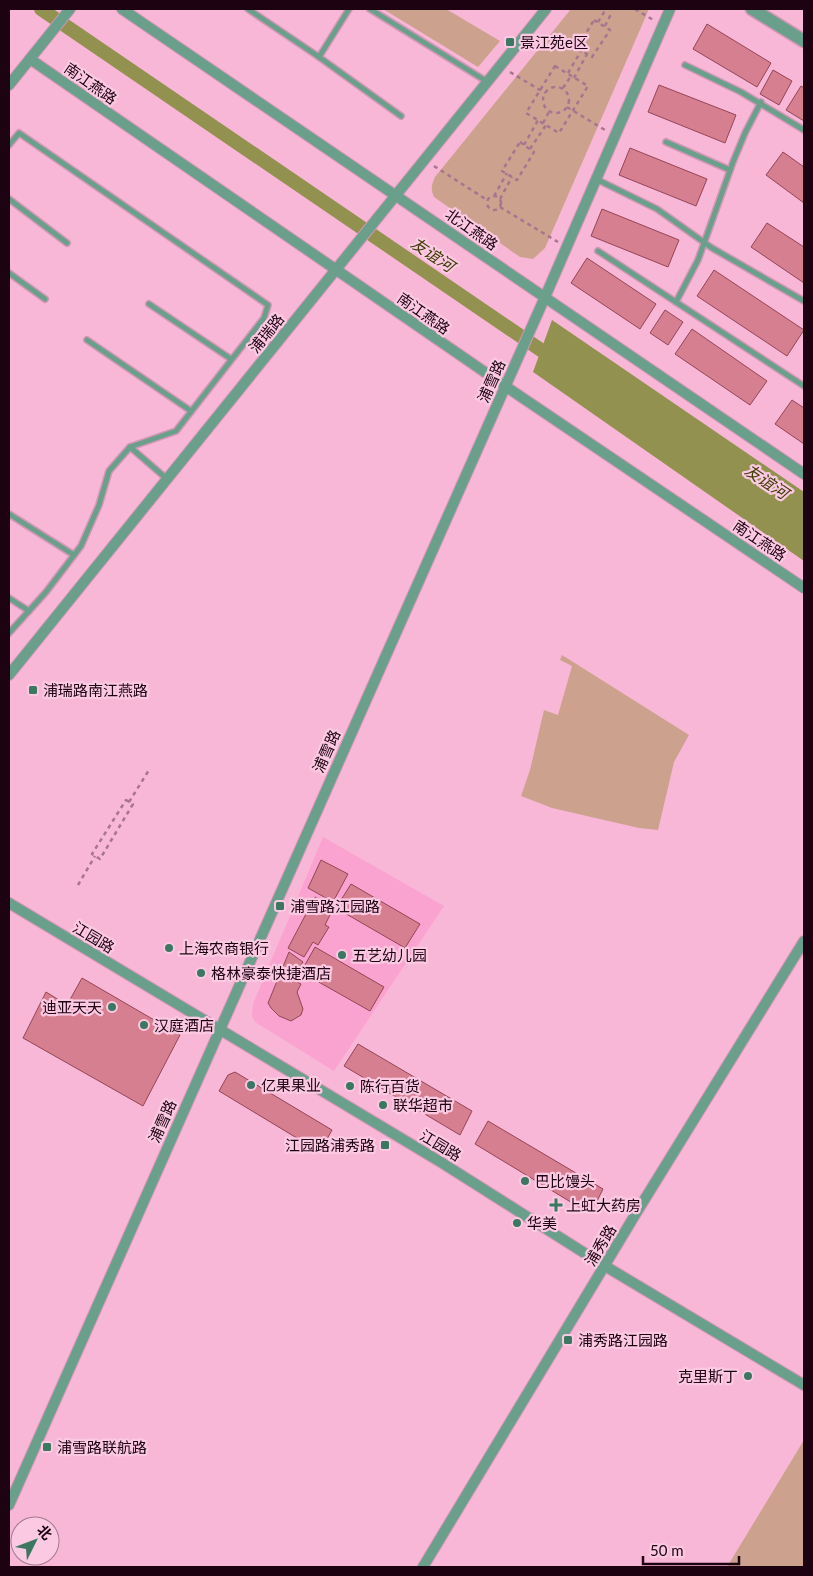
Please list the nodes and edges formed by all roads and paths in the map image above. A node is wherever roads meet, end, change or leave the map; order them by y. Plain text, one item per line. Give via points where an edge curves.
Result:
1 (70, 9) edge
2 (122, 9) edge
3 (248, 9) edge
4 (349, 9) edge
5 (370, 9) edge
6 (546, 9) edge
7 (606, 9) edge
8 (634, 9) edge
9 (670, 9) edge
10 (752, 9) edge
11 (612, 12) dead end
12 (598, 22) junction
13 (604, 26) junction
14 (663, 26) junction
15 (804, 41) edge
16 (581, 51) junction
17 (587, 54) junction
18 (319, 57) junction
19 (30, 59) junction
20 (499, 65) junction
21 (685, 65) dead end
22 (567, 74) junction
23 (572, 77) junction
24 (486, 81) junction
25 (9, 84) edge
26 (563, 88) junction
27 (540, 90) junction
28 (545, 93) junction
29 (761, 102) junction
30 (567, 107) junction
31 (573, 110) junction
32 (549, 112) junction
33 (401, 116) dead end
34 (538, 120) junction
35 (544, 124) junction
36 (804, 130) edge
37 (615, 136) junction
38 (666, 142) dead end
39 (9, 145) edge
40 (524, 145) junction
41 (530, 149) junction
42 (424, 159) junction
43 (730, 170) junction
44 (507, 174) junction
45 (512, 176) junction
46 (596, 179) junction
47 (396, 194) junction
48 (494, 196) junction
49 (9, 199) edge
50 (500, 199) junction
51 (488, 200) junction
52 (500, 207) junction
53 (67, 243) dead end
54 (705, 243) junction
55 (566, 248) junction
56 (598, 251) dead end
57 (335, 270) junction
58 (9, 273) edge
59 (544, 297) junction
60 (45, 299) dead end
61 (804, 301) edge
62 (676, 302) junction
63 (149, 304) dead end
64 (87, 340) dead end
65 (231, 359) junction
66 (505, 386) junction
67 (804, 386) edge
68 (191, 411) junction
69 (130, 447) junction
70 (804, 474) edge
71 (167, 479) junction
72 (9, 514) edge
73 (74, 555) junction
74 (804, 588) edge
75 (9, 598) edge
76 (29, 611) junction
77 (9, 633) edge
78 (9, 675) edge
79 (149, 770) dead end
80 (129, 802) junction
81 (95, 856) junction
82 (78, 885) dead end
83 (9, 903) edge
84 (804, 940) edge
85 (219, 1030) junction
86 (605, 1266) junction
87 (804, 1385) edge
88 (9, 1505) edge
89 (423, 1567) edge

1 - 19 street
2 - 47 street, 北江燕路
3 - 18 lane
4 - 18 lane
5 - 24 lane
6 - 20 street, 浦瑞路
7 - 12 path
8 - 14 path
9 - 14 street, 浦雪路
10 - 15 street
11 - 13 path
12 - 13 path
12 - 16 path via 594,20 577,48
13 - 17 path via 610,30 592,58
14 - 37 street, 浦雪路
16 - 17 path
16 - 22 path
17 - 23 path
18 - 33 lane
19 - 25 street
19 - 57 street, 南江燕路
20 - 24 street, 浦瑞路
20 - 27 path
21 - 29 lane
22 - 23 path
22 - 27 path via 555,66
23 - 26 path
23 - 31 path via 588,86
24 - 42 street, 浦瑞路
26 - 28 path via 552,87
26 - 30 path via 569,96
27 - 28 path
27 - 34 path via 526,113
28 - 32 path via 544,107
29 - 36 lane
29 - 43 lane
30 - 31 path
30 - 32 path via 558,114
31 - 35 path via 559,133
31 - 37 path
32 - 35 path
34 - 35 path
34 - 40 path
35 - 41 path
37 - 46 street, 浦雪路
38 - 43 lane
39 - 65 lane via 19,134 268,305 264,318
40 - 41 path
40 - 44 path via 520,142 502,171
41 - 45 path via 534,152 517,180
42 - 47 street, 浦瑞路
42 - 51 path
43 - 54 lane
44 - 45 path
44 - 48 path
45 - 50 path
46 - 54 lane via 657,209
46 - 55 street, 浦雪路
47 - 57 street, 浦瑞路
47 - 59 street, 北江燕路
48 - 50 path
48 - 51 path
49 - 53 lane
50 - 52 path
51 - 52 path via 490,209
52 - 55 path
54 - 61 lane
54 - 62 lane
55 - 59 street, 浦雪路
56 - 62 lane
57 - 66 street, 南江燕路
57 - 71 street, 浦瑞路
58 - 60 lane
59 - 66 street, 浦雪路
59 - 70 street, 北江燕路
62 - 67 lane
63 - 65 lane
64 - 68 lane
65 - 68 lane
66 - 74 street, 南江燕路
66 - 85 street, 浦雪路
68 - 69 lane via 176,431
69 - 71 lane
69 - 73 lane via 109,471 99,505
71 - 78 street, 浦瑞路
72 - 73 lane
73 - 76 lane
75 - 76 lane
76 - 77 lane
79 - 80 path
80 - 81 path via 126,800 92,854
80 - 81 path via 133,804 100,859
81 - 82 path
83 - 85 street, 江园路
84 - 86 street, 浦秀路
85 - 86 street, 江园路 via 439,1161
85 - 88 street, 浦雪路
86 - 87 street, 江园路
86 - 89 street, 浦秀路

